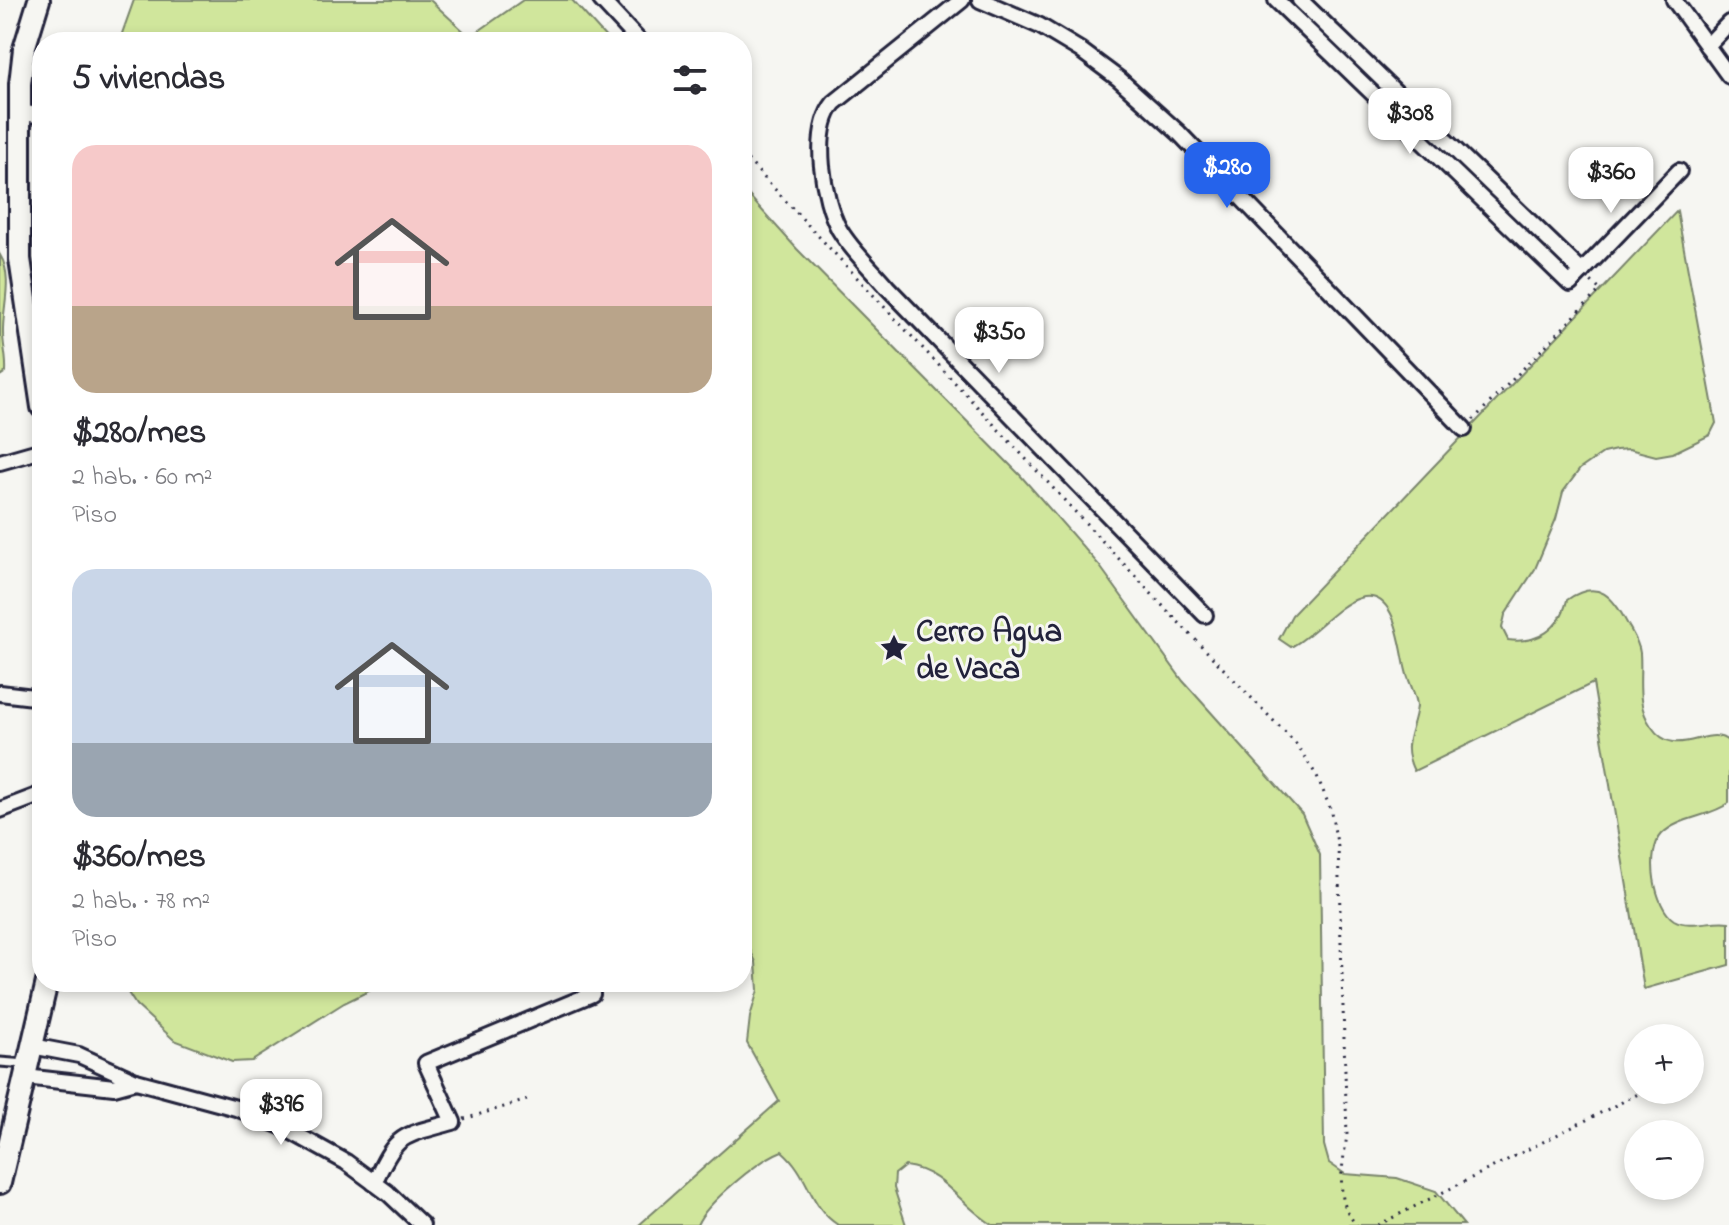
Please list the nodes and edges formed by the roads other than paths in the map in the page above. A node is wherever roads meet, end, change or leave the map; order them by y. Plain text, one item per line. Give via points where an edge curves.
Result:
1 (39, 0) edge
2 (601, 0) edge
3 (962, 0) edge
4 (980, 0) edge
5 (1276, 0) edge
6 (1300, 0) edge
7 (1674, 0) edge
8 (1729, 23) edge
9 (631, 32) edge
10 (1707, 46) junction
11 (1729, 76) edge
12 (20, 112) junction
13 (32, 114) edge
14 (1679, 171) dead end
15 (1582, 272) junction
16 (32, 302) edge
17 (1464, 429) road end
18 (32, 453) edge
19 (0, 462) edge
20 (1205, 615) dead end
21 (0, 693) edge
22 (32, 697) edge
23 (32, 798) edge
24 (0, 810) edge
25 (45, 992) edge
26 (592, 994) dead end
27 (0, 1062) edge
28 (28, 1063) junction
29 (136, 1081) junction
30 (0, 1183) edge
31 (374, 1183) junction
32 (422, 1225) edge

1 - 12 street via 24,49
2 - 9 street
3 - 20 street via 826,113 821,151 829,204 841,231 887,287
4 - 17 street via 1040,26 1119,79 1179,133
5 - 15 street via 1570,284
6 - 15 street
7 - 10 street
8 - 10 street
10 - 11 street
12 - 13 street
12 - 16 street via 20,259
14 - 15 street
18 - 19 street
21 - 22 street
23 - 24 street
25 - 28 street
26 - 31 street via 426,1063 453,1122 402,1137
27 - 28 lane
28 - 29 street via 114,1087
28 - 29 street via 79,1055
28 - 30 street
29 - 31 street via 281,1126
31 - 32 street

